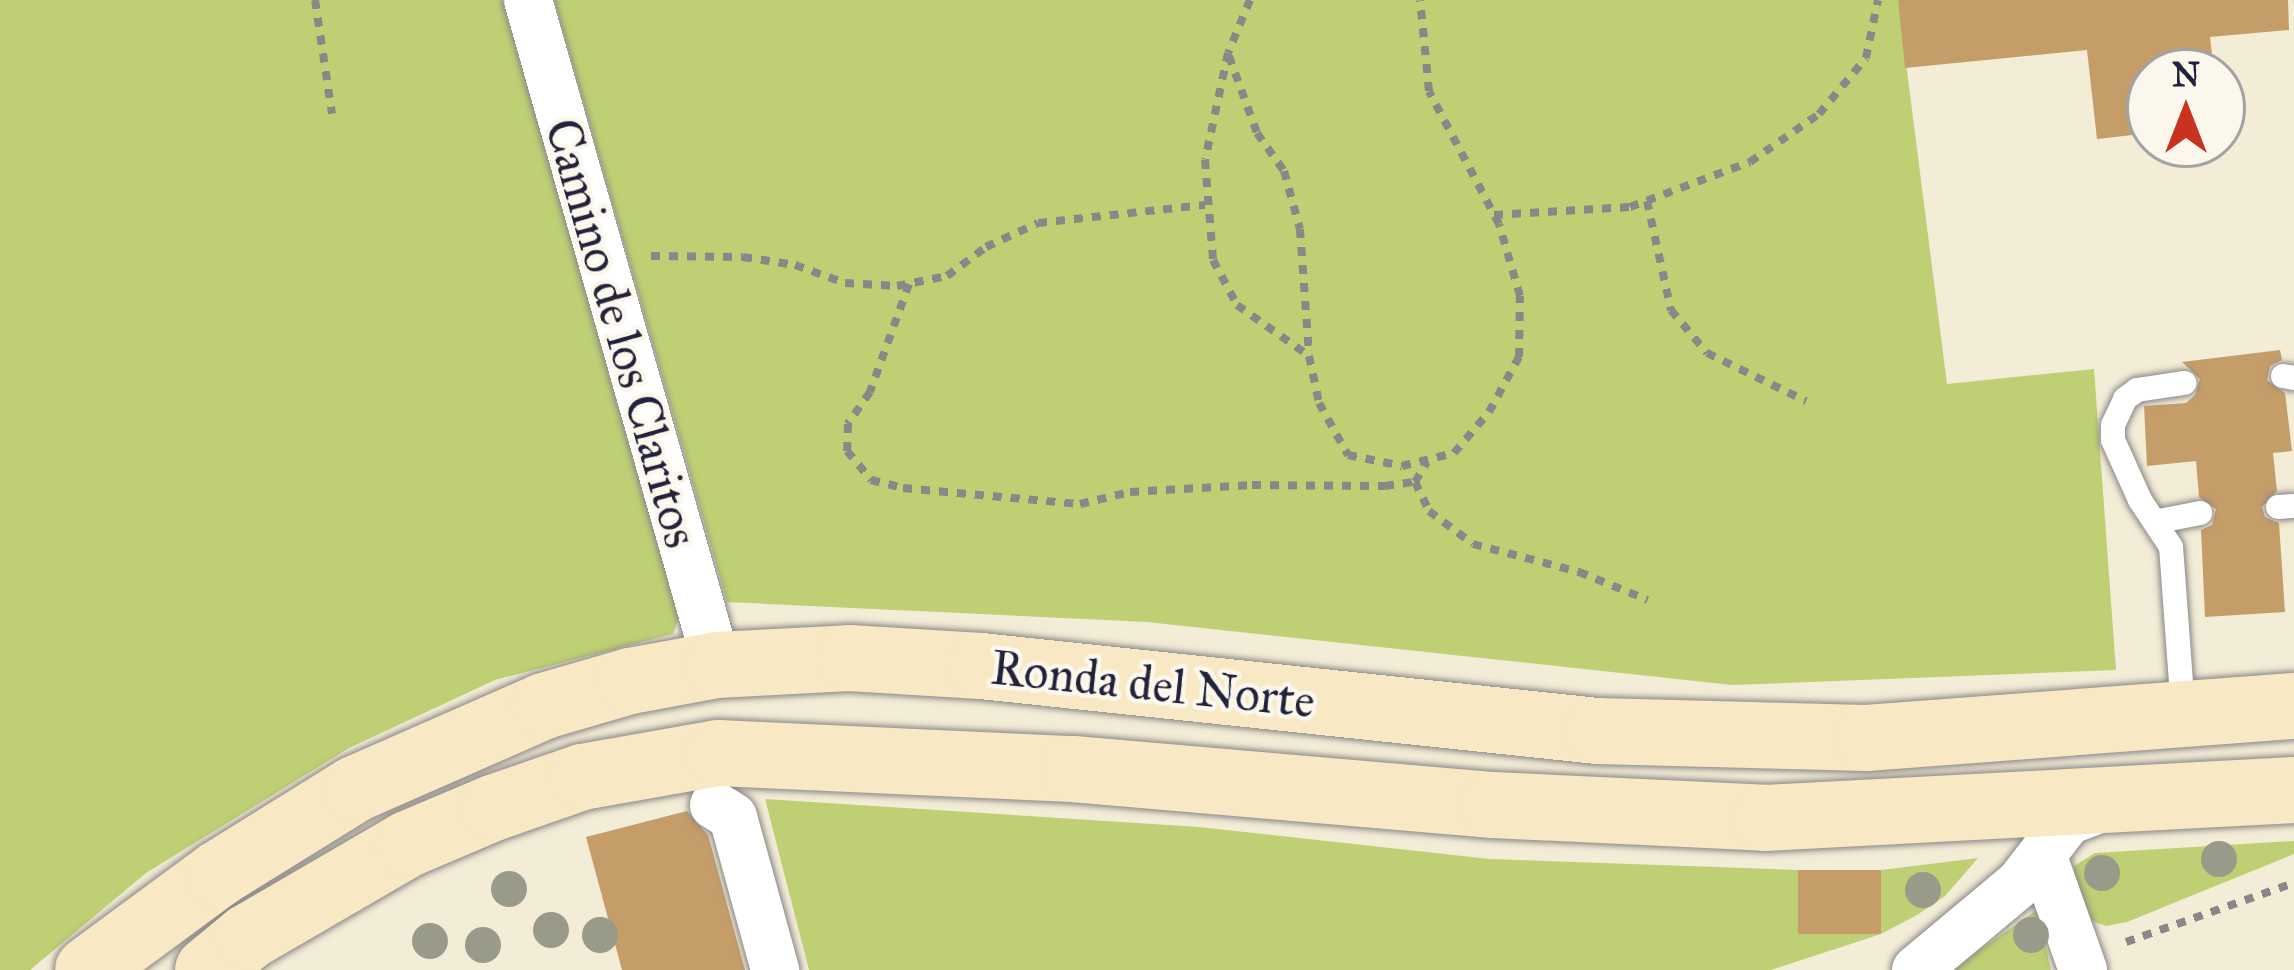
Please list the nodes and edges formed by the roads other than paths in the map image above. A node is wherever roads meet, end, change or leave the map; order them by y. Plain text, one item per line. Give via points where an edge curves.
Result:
1 (528, 0) edge
2 (2184, 383) dead end
3 (2200, 514) dead end
4 (2158, 521) junction
5 (717, 665) junction
6 (2294, 706) edge
7 (2183, 715) junction
8 (2294, 790) edge
9 (722, 792) junction
10 (2122, 799) junction
11 (2042, 857) junction
12 (2082, 963) edge
13 (88, 970) edge
14 (208, 970) edge
15 (775, 970) edge
16 (1916, 970) edge

1 - 5 street, Camino de los Claritos
2 - 4 lane via 2137,390 2113,425 2140,500
3 - 4 lane
4 - 7 lane via 2171,547
5 - 7 main road, Ronda del Norte via 850,658 981,666 1597,731 1866,738
5 - 13 main road, Ronda del Norte via 544,706 355,789 218,874
6 - 7 main road, Ronda del Norte
8 - 10 main road, Ronda del Norte
9 - 10 main road, Ronda del Norte via 1096,771 1493,805 1765,818
9 - 14 main road, Ronda del Norte via 582,777 408,844 248,937
9 - 15 street
10 - 11 street via 2068,821
11 - 12 street
11 - 16 street via 1981,920

